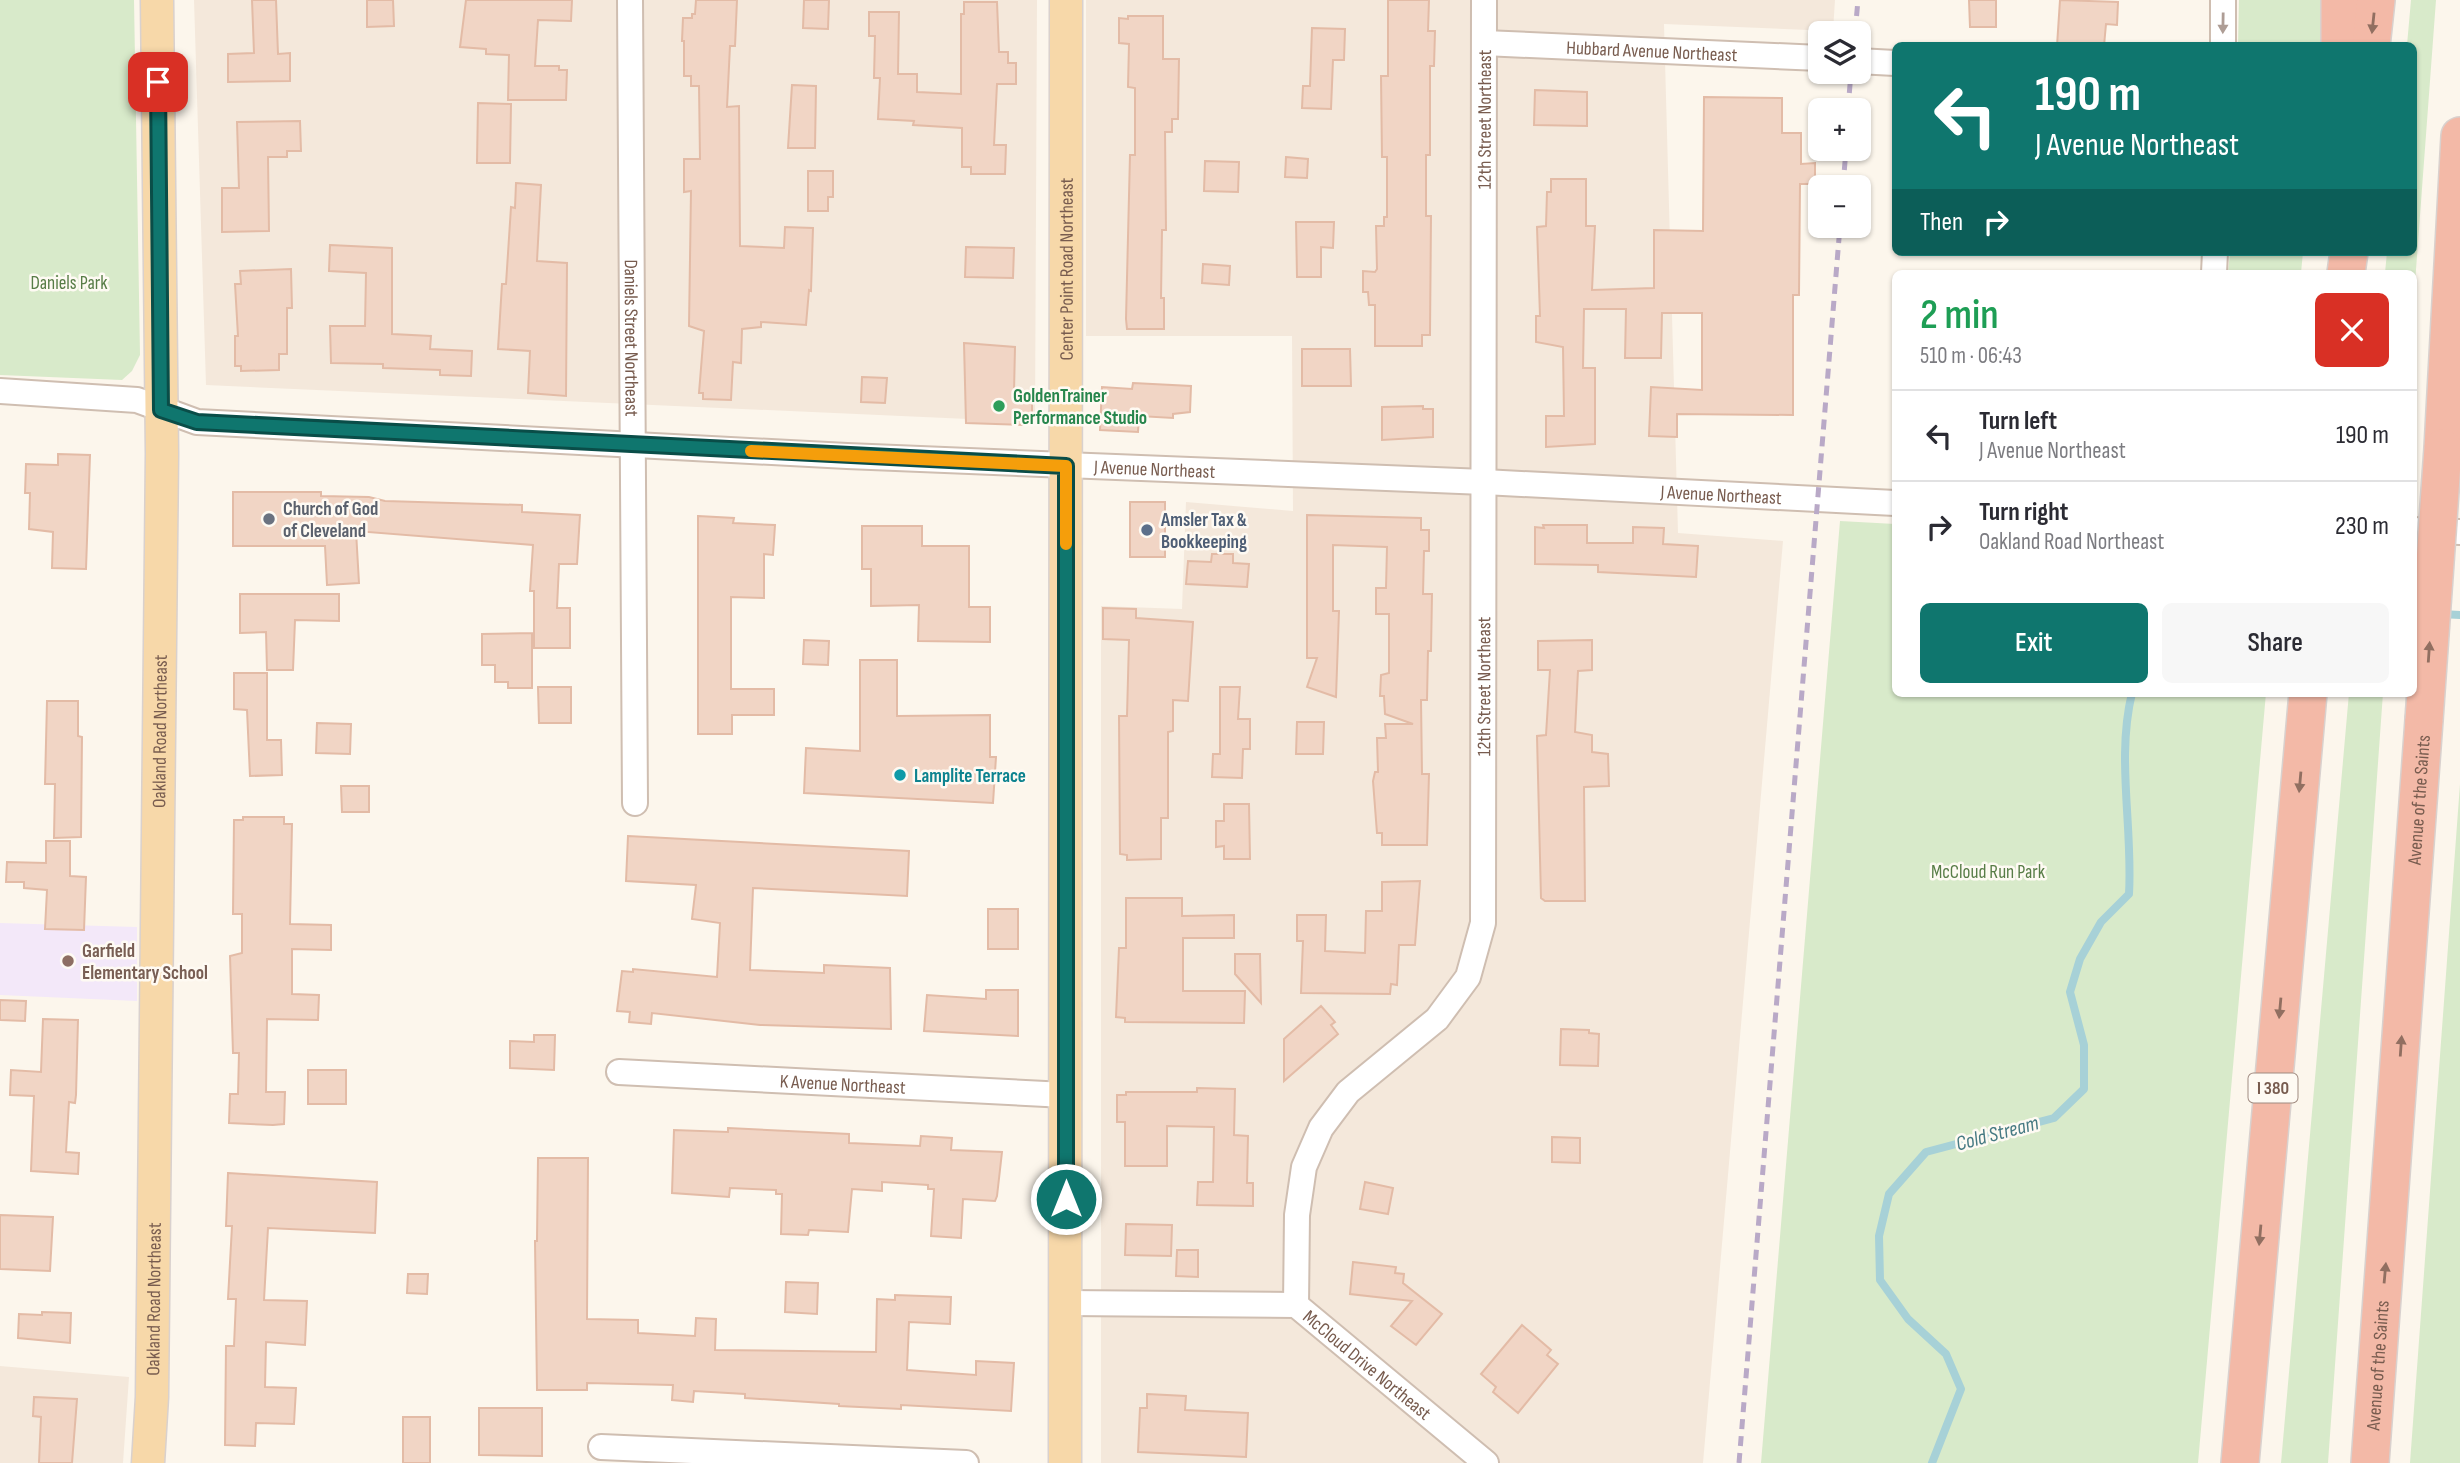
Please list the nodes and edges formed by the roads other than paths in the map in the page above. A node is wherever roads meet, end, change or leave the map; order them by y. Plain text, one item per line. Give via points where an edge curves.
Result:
1 (157, 0) edge
2 (630, 0) edge
3 (1066, 0) edge
4 (1484, 0) edge
5 (2223, 0) edge
6 (2340, 0) edge
7 (2376, 0) edge
8 (2222, 42) edge
9 (2340, 42) edge
10 (2371, 42) edge
11 (1484, 43) junction
12 (1808, 57) edge
13 (1871, 62) edge
14 (1892, 63) edge
15 (2460, 136) edge
16 (2460, 376) edge
17 (0, 391) edge
18 (161, 410) junction
19 (2444, 444) junction
20 (634, 445) junction
21 (1066, 466) junction
22 (1484, 482) junction
23 (1892, 503) edge
24 (2417, 530) edge
25 (2460, 532) edge
26 (2307, 703) edge
27 (635, 803) dead end
28 (619, 1072) dead end
29 (1065, 1095) junction
30 (1067, 1303) junction
31 (1296, 1306) junction
32 (601, 1447) dead end
33 (148, 1463) edge
34 (966, 1463) edge
35 (1065, 1463) edge
36 (1486, 1463) edge
37 (2240, 1463) edge
38 (2370, 1463) edge

1 - 18 main road, Oakland Road Northeast
2 - 20 street, Daniels Street Northeast
3 - 21 main road, Center Point Road Northeast
4 - 11 street, 12th Street Northeast
5 -> 8 street
6 - 9 highway
7 -> 10 highway
11 - 12 street, Hubbard Avenue Northeast
11 - 22 street, 12th Street Northeast
13 - 14 street
15 - 19 highway, Avenue of the Saints
16 - 19 highway
17 - 18 street, J Avenue Northeast via 122,398
18 - 20 street, J Avenue Northeast via 197,422
18 - 33 main road, Oakland Road Northeast
38 -> 19 highway, Avenue of the Saints, bridge
20 - 21 street, J Avenue Northeast
20 - 27 street, Daniels Street Northeast
21 - 22 street, J Avenue Northeast
21 - 29 main road, Center Point Road Northeast
22 - 23 street, J Avenue Northeast
22 - 31 street, 12th Street Northeast via 1483,923 1468,977 1437,1019 1348,1092 1321,1128 1302,1179
24 - 25 street
26 -> 37 highway, I 380
28 - 29 street, K Avenue Northeast
29 - 30 main road, Center Point Road Northeast
30 - 31 street, McCloud Drive Northeast
30 - 35 main road, Center Point Road Northeast
31 - 36 street, McCloud Drive Northeast
32 - 34 street

